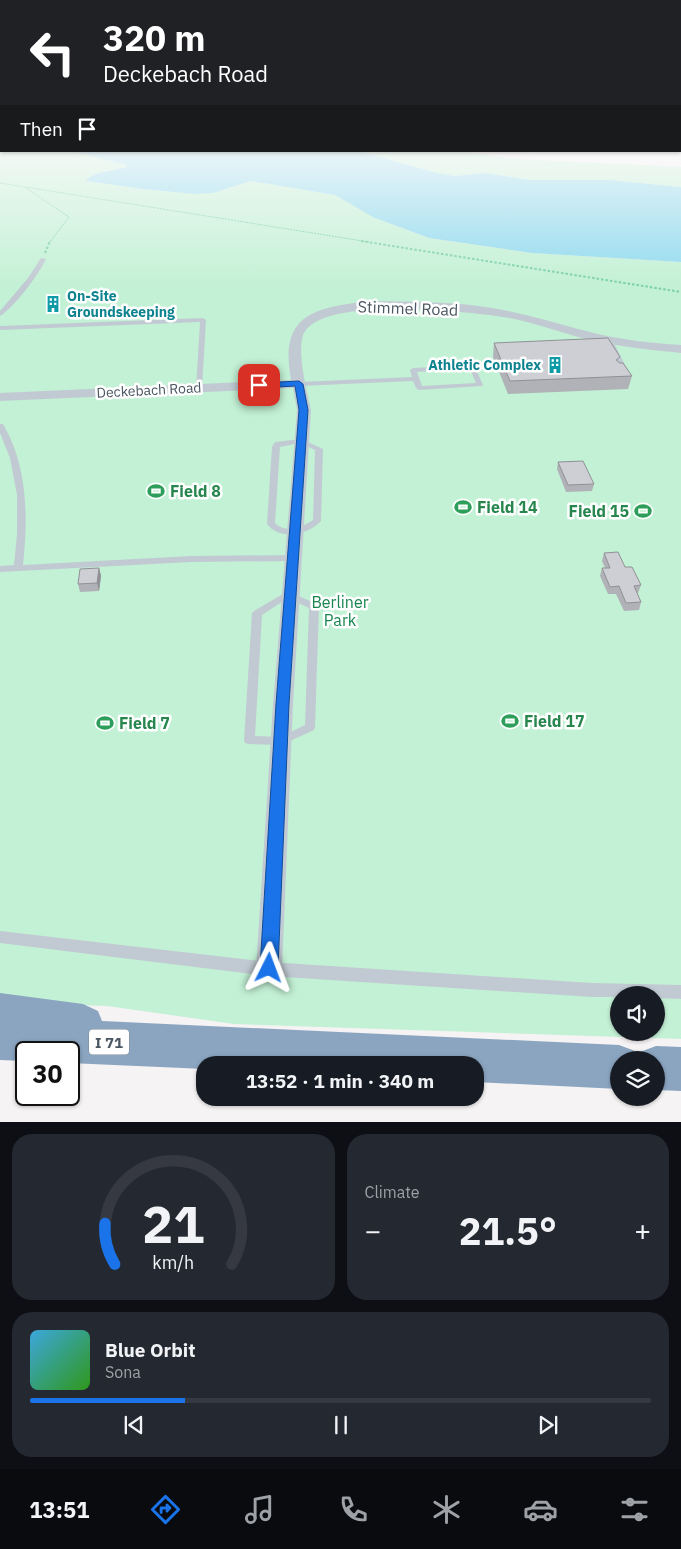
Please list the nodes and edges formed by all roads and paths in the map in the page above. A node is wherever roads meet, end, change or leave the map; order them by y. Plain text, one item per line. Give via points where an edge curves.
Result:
1 (0, 183) edge
2 (25, 187) junction
3 (43, 259) joint
4 (681, 292) edge
5 (0, 314) edge
6 (0, 328) edge
7 (609, 340) junction
8 (681, 349) edge
9 (618, 373) edge
10 (416, 379) junction
11 (299, 384) junction
12 (199, 388) junction
13 (0, 397) edge
14 (0, 426) edge
15 (294, 558) junction
16 (18, 568) junction
17 (0, 569) edge
18 (291, 594) junction
19 (281, 741) junction
20 (0, 937) edge
21 (269, 968) junction
22 (681, 992) edge
23 (0, 1014) edge
24 (0, 1038) edge
25 (218, 1046) junction
26 (610, 1067) edge
27 (665, 1069) edge
28 (681, 1070) edge

1 - 2 path
2 - 3 path via 69,218 48,244
2 - 4 path
3 - 5 lane via 41,266
6 - 12 lane via 203,320
7 - 8 street, Stimmel Road
7 - 9 lane via 625,371
7 - 11 street, Stimmel Road via 496,312 418,306 353,306 308,321 297,335 294,352
10 - 10 lane via 418,388 480,385 472,367 413,370
10 - 11 lane
11 - 12 street, Deckebach Road
11 - 15 street, Stimmel Road via 304,410
12 - 13 street, Deckebach Road
14 - 16 lane via 14,457 21,506
15 - 16 lane via 191,559
15 - 18 street, Stimmel Road
16 - 17 lane
18 - 19 street, Stimmel Road
18 - 19 lane via 314,606 310,727
18 - 19 lane via 257,613 249,740
19 - 21 street, Stimmel Road
20 - 21 lane
21 - 22 lane via 592,990
23 - 25 highway
24 - 25 highway, I 71
25 - 26 highway, I 71 via 317,1054
27 - 28 highway

